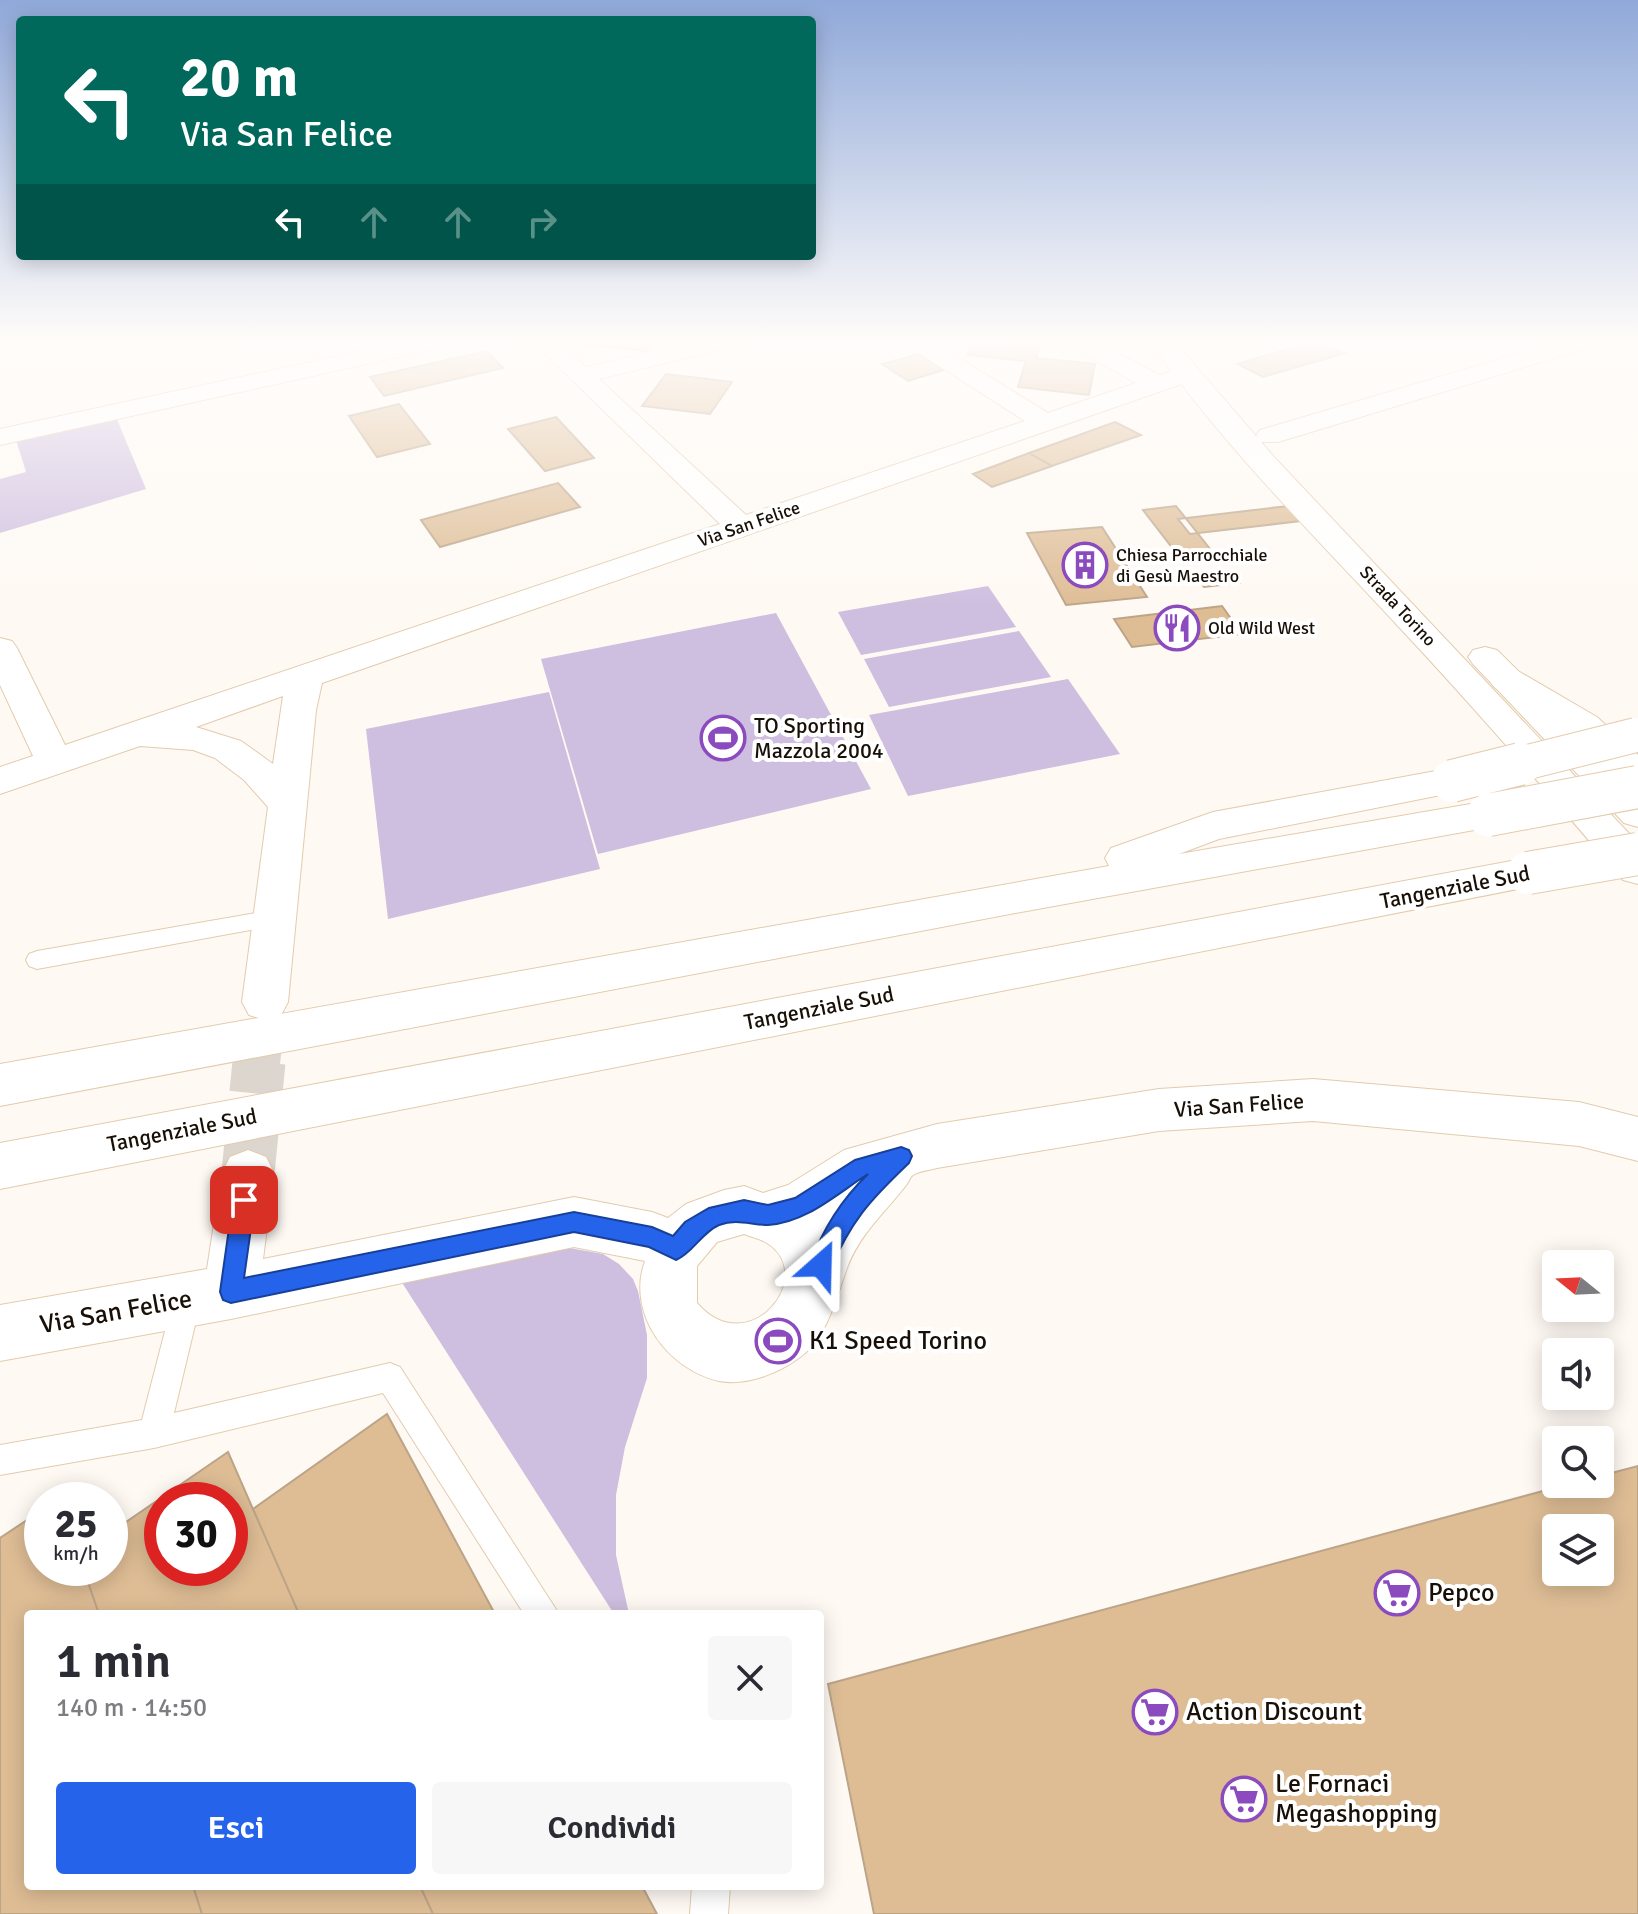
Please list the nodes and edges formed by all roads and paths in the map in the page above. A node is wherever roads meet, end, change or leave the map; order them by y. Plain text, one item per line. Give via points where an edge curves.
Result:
1 (31, 430) edge
2 (638, 430) edge
3 (1021, 430) edge
4 (1238, 430) edge
5 (1264, 430) edge
6 (1288, 430) edge
7 (1269, 436) junction
8 (0, 437) edge
9 (741, 527) junction
10 (0, 648) edge
11 (310, 674) junction
12 (1506, 679) junction
13 (260, 692) junction
14 (1637, 735) edge
15 (124, 739) junction
16 (55, 763) junction
17 (1638, 777) edge
18 (0, 781) edge
19 (1638, 787) edge
20 (286, 803) junction
21 (1638, 813) edge
22 (1638, 854) edge
23 (1638, 869) edge
24 (1021, 896) junction
25 (273, 918) junction
26 (37, 960) dead end
27 (265, 1002) tunnel mouth
28 (0, 1085) edge
29 (1638, 1119) edge
30 (1579, 1124) junction
31 (1638, 1139) edge
32 (901, 1156) junction
33 (0, 1166) edge
34 (248, 1173) tunnel mouth
35 (768, 1215) junction
36 (676, 1250) junction
37 (813, 1288) junction
38 (209, 1296) junction
39 (0, 1333) edge
40 (154, 1433) junction
41 (0, 1460) edge
42 (540, 1610) edge
43 (711, 1890) edge
44 (709, 1914) edge

1 - 8 main road
2 - 9 main road
3 - 9 main road, Via San Felice
4 - 23 main road, Strada Torino
5 - 7 main road, Strada Torino
6 - 7 main road
7 - 12 main road, Strada Torino
9 - 11 main road, Via San Felice
10 - 16 main road
11 - 13 main road, Via San Felice
11 - 20 main road via 298,710
12 - 17 main road via 1584,725
12 - 21 main road, Strada Torino
13 - 15 main road, Via San Felice
13 - 20 main road
14 - 24 main road, bridge via 1452,781 1213,826
15 - 16 main road, Via San Felice
15 - 20 main road, Via San Felice via 176,737 228,749 248,759
16 - 18 main road, Via San Felice
19 - 24 main road, bridge
20 - 25 main road
22 - 33 main road, Tangenziale Sud, bridge
24 - 28 main road
25 - 26 lane
25 - 27 main road
29 - 30 main road, Via San Felice
30 - 31 main road, Via San Felice
30 - 32 main road, Via San Felice via 1313,1100 1252,1102 1159,1110
32 - 35 main road, Via San Felice via 862,1166 801,1206
32 - 37 main road, Via San Felice via 860,1196 829,1241
34 - 38 main road
35 - 36 main road, Via San Felice via 744,1210 717,1215 693,1229
35 - 37 main road via 804,1242 813,1266
36 - 37 main road, Via San Felice via 667,1277 669,1304 684,1332 705,1347 755,1351 778,1341 801,1317
36 - 38 main road, Via San Felice via 652,1237 574,1222
38 - 39 main road, Via San Felice
38 - 40 lane
40 - 41 lane
40 - 42 lane via 390,1377
43 - 44 lane

